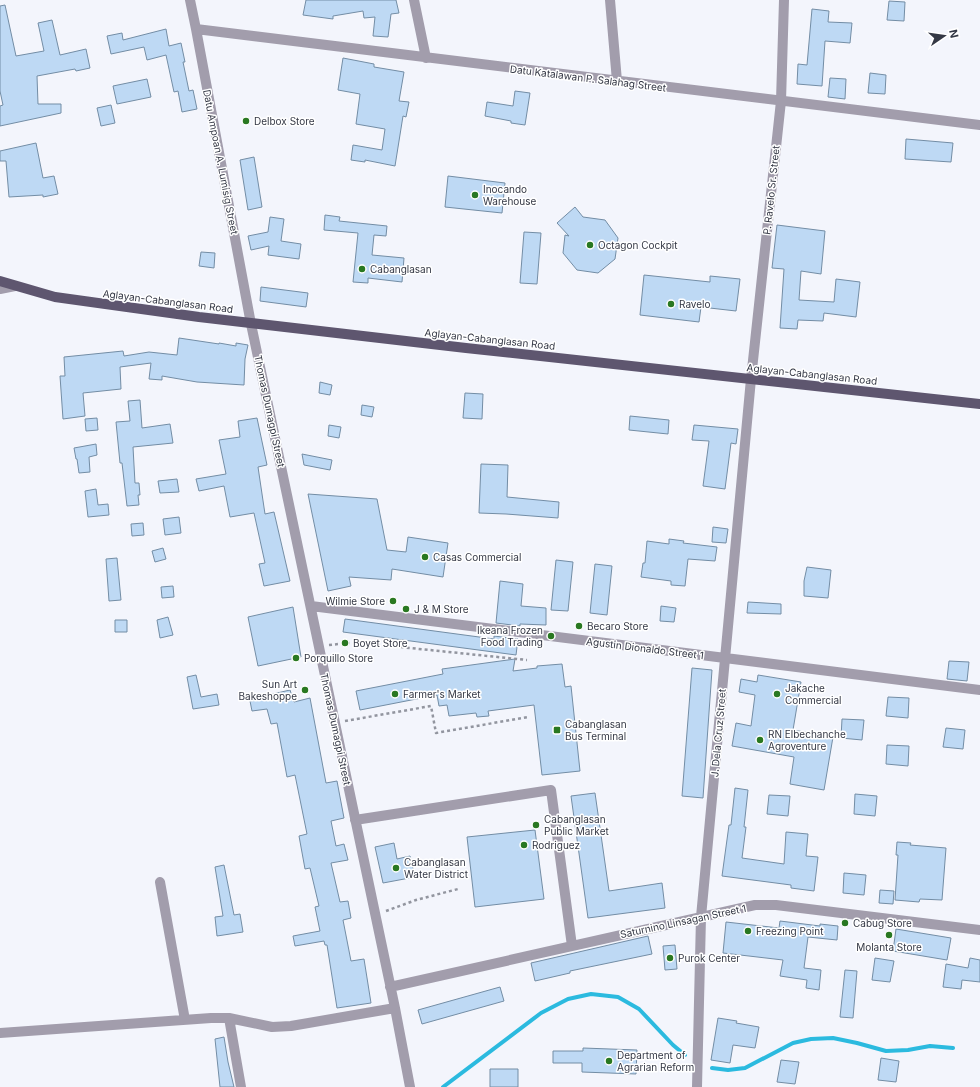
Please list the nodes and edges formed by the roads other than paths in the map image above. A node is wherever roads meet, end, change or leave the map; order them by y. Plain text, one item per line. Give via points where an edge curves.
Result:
1 (190, 0) edge
2 (414, 0) edge
3 (610, 0) edge
4 (784, 0) edge
5 (196, 29) junction
6 (426, 58) junction
7 (617, 81) junction
8 (781, 101) junction
9 (980, 125) edge
10 (0, 281) edge
11 (15, 286) junction
12 (0, 288) edge
13 (251, 324) junction
14 (750, 379) junction
15 (980, 404) edge
16 (311, 606) junction
17 (725, 658) junction
18 (980, 690) edge
19 (356, 820) junction
20 (160, 882) dead end
21 (701, 917) junction
22 (980, 930) edge
23 (572, 946) junction
24 (390, 987) junction
25 (395, 1008) junction
26 (229, 1018) junction
27 (185, 1020) junction
28 (0, 1033) edge
29 (241, 1087) edge
30 (410, 1087) edge
31 (697, 1087) edge

1 - 5 street, Datu Ampoan A. Lumisig Street
2 - 6 street
3 - 7 street
4 - 8 street, P. Ravelo Sr. Street
5 - 6 street, Datu Katalawan P. Salahag Street
5 - 13 street, Datu Ampoan A. Lumisig Street
6 - 7 street, Datu Katalawan P. Salahag Street
7 - 8 street, Datu Katalawan P. Salahag Street
8 - 9 street, Datu Katalawan P. Salahag Street
8 - 14 street, P. Ravelo Sr. Street
10 - 11 main road, Aglayan-Cabanglasan Road
11 - 12 street
11 - 13 main road, Aglayan-Cabanglasan Road via 55,297 92,303
13 - 14 main road, Aglayan-Cabanglasan Road
13 - 16 street, Thomas Dumagpi Street
14 - 15 main road, Aglayan-Cabanglasan Road
14 - 17 street, J. Dela Cruz Street
16 - 17 street, Agustin Dionaldo Street 1
16 - 19 street, Thomas Dumagpi Street
17 - 18 street, Agustin Dionaldo Street 1
17 - 21 street, J. Dela Cruz Street
19 - 23 street via 551,790
19 - 24 street, Thomas Dumagpi Street
20 - 27 street
21 - 22 street, Saturnino Linsagan Street 1 via 755,905 776,905
21 - 23 street, Saturnino Linsagan Street 1
21 - 31 street, J. Dela Cruz Street
23 - 24 street, Saturnino Linsagan Street 1
24 - 25 street, Thomas Dumagpi Street
25 - 26 street via 290,1026 259,1025
25 - 30 street, Thomas Dumagpi Street
26 - 27 street
26 - 29 street
27 - 28 street

